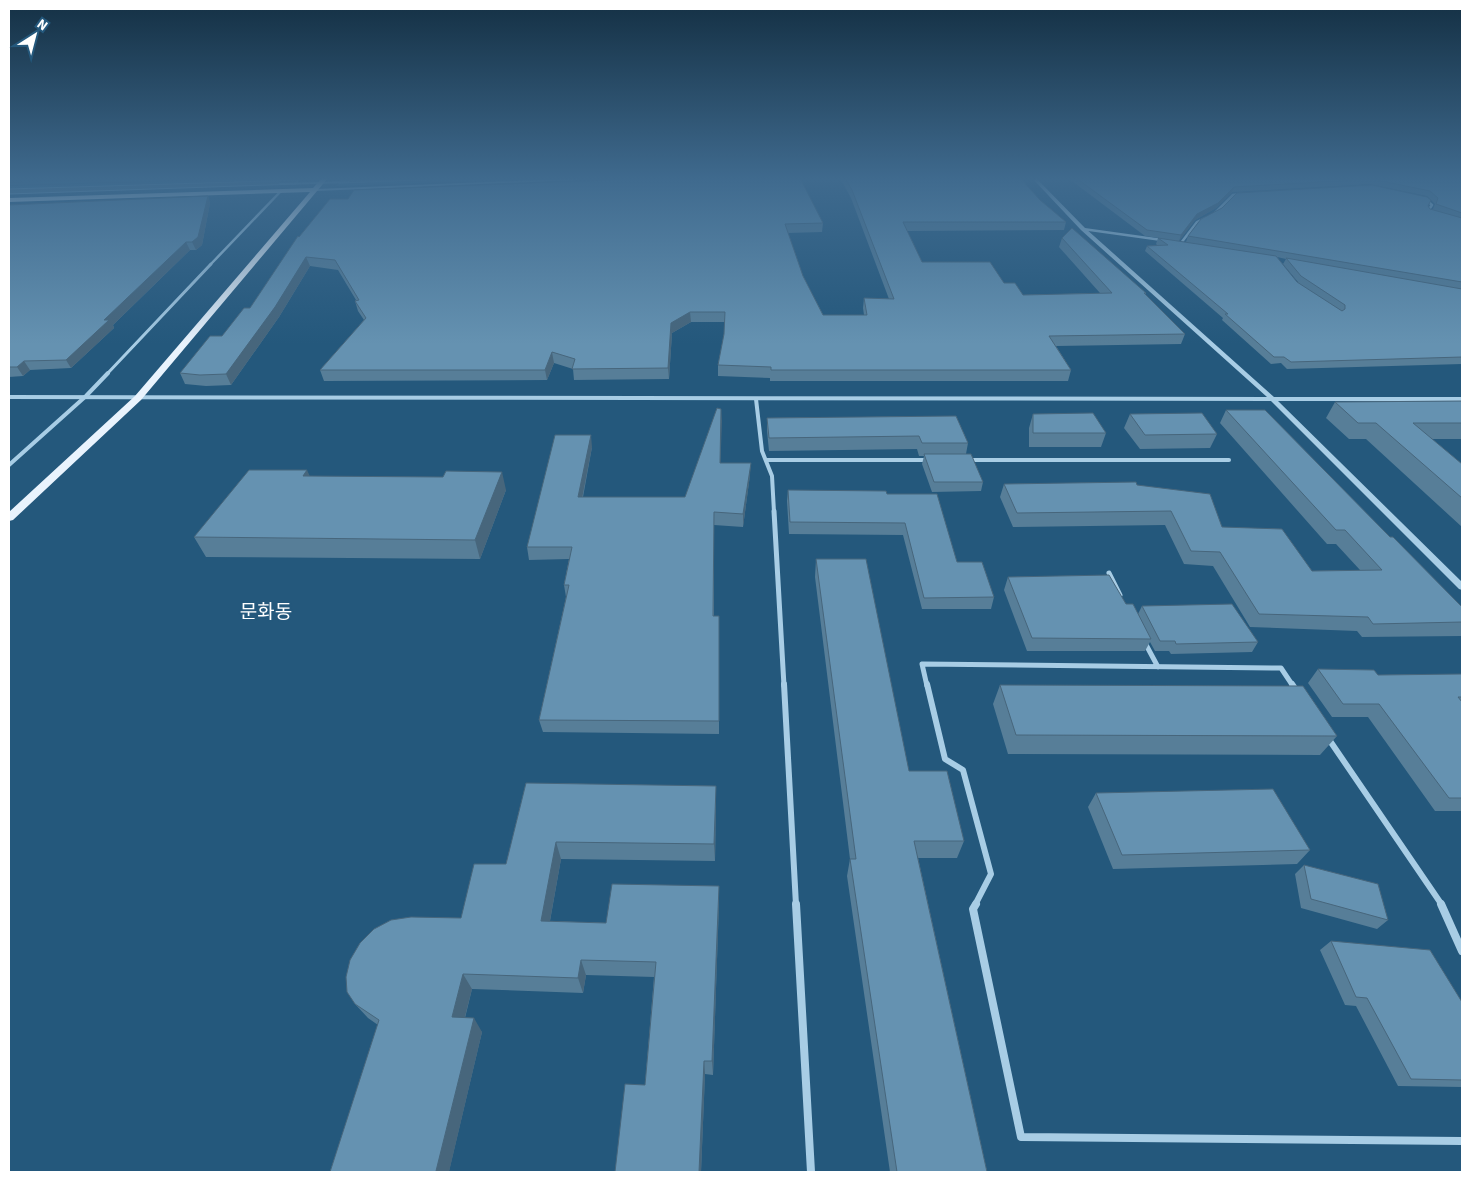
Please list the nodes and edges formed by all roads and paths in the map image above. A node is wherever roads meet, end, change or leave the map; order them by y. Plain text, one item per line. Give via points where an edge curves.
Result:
1 (241, 233) edge
2 (279, 233) edge
3 (1088, 233) edge
4 (1111, 233) edge
5 (1189, 233) edge
6 (1171, 242) edge
7 (1189, 244) edge
8 (86, 396) junction
9 (9, 397) edge
10 (138, 398) junction
11 (1272, 398) junction
12 (756, 399) junction
13 (1462, 400) edge
14 (766, 460) junction
15 (933, 460) edge
16 (963, 460) edge
17 (1229, 460) dead end
18 (9, 465) edge
19 (9, 518) edge
20 (1109, 573) edge
21 (1462, 587) edge
22 (1122, 598) edge
23 (1140, 632) edge
24 (1158, 667) junction
25 (1302, 700) edge
26 (1324, 732) edge
27 (1462, 951) edge
28 (1462, 1141) edge
29 (811, 1172) edge

1 - 8 street
2 - 10 main road
3 - 11 street
4 - 6 street
5 - 7 street via 1181,243
8 - 9 street
8 - 10 street
8 - 18 street
10 - 12 street
10 - 19 main road
11 - 12 street
11 - 13 street
11 - 21 street
12 - 14 street
14 - 15 street
14 - 29 street via 772,476
16 - 17 street
20 - 22 street
23 - 24 street
24 - 25 street via 1280,668
24 - 28 street via 922,664 945,759 964,770 991,874 973,909 1021,1137
26 - 27 street via 1445,910

